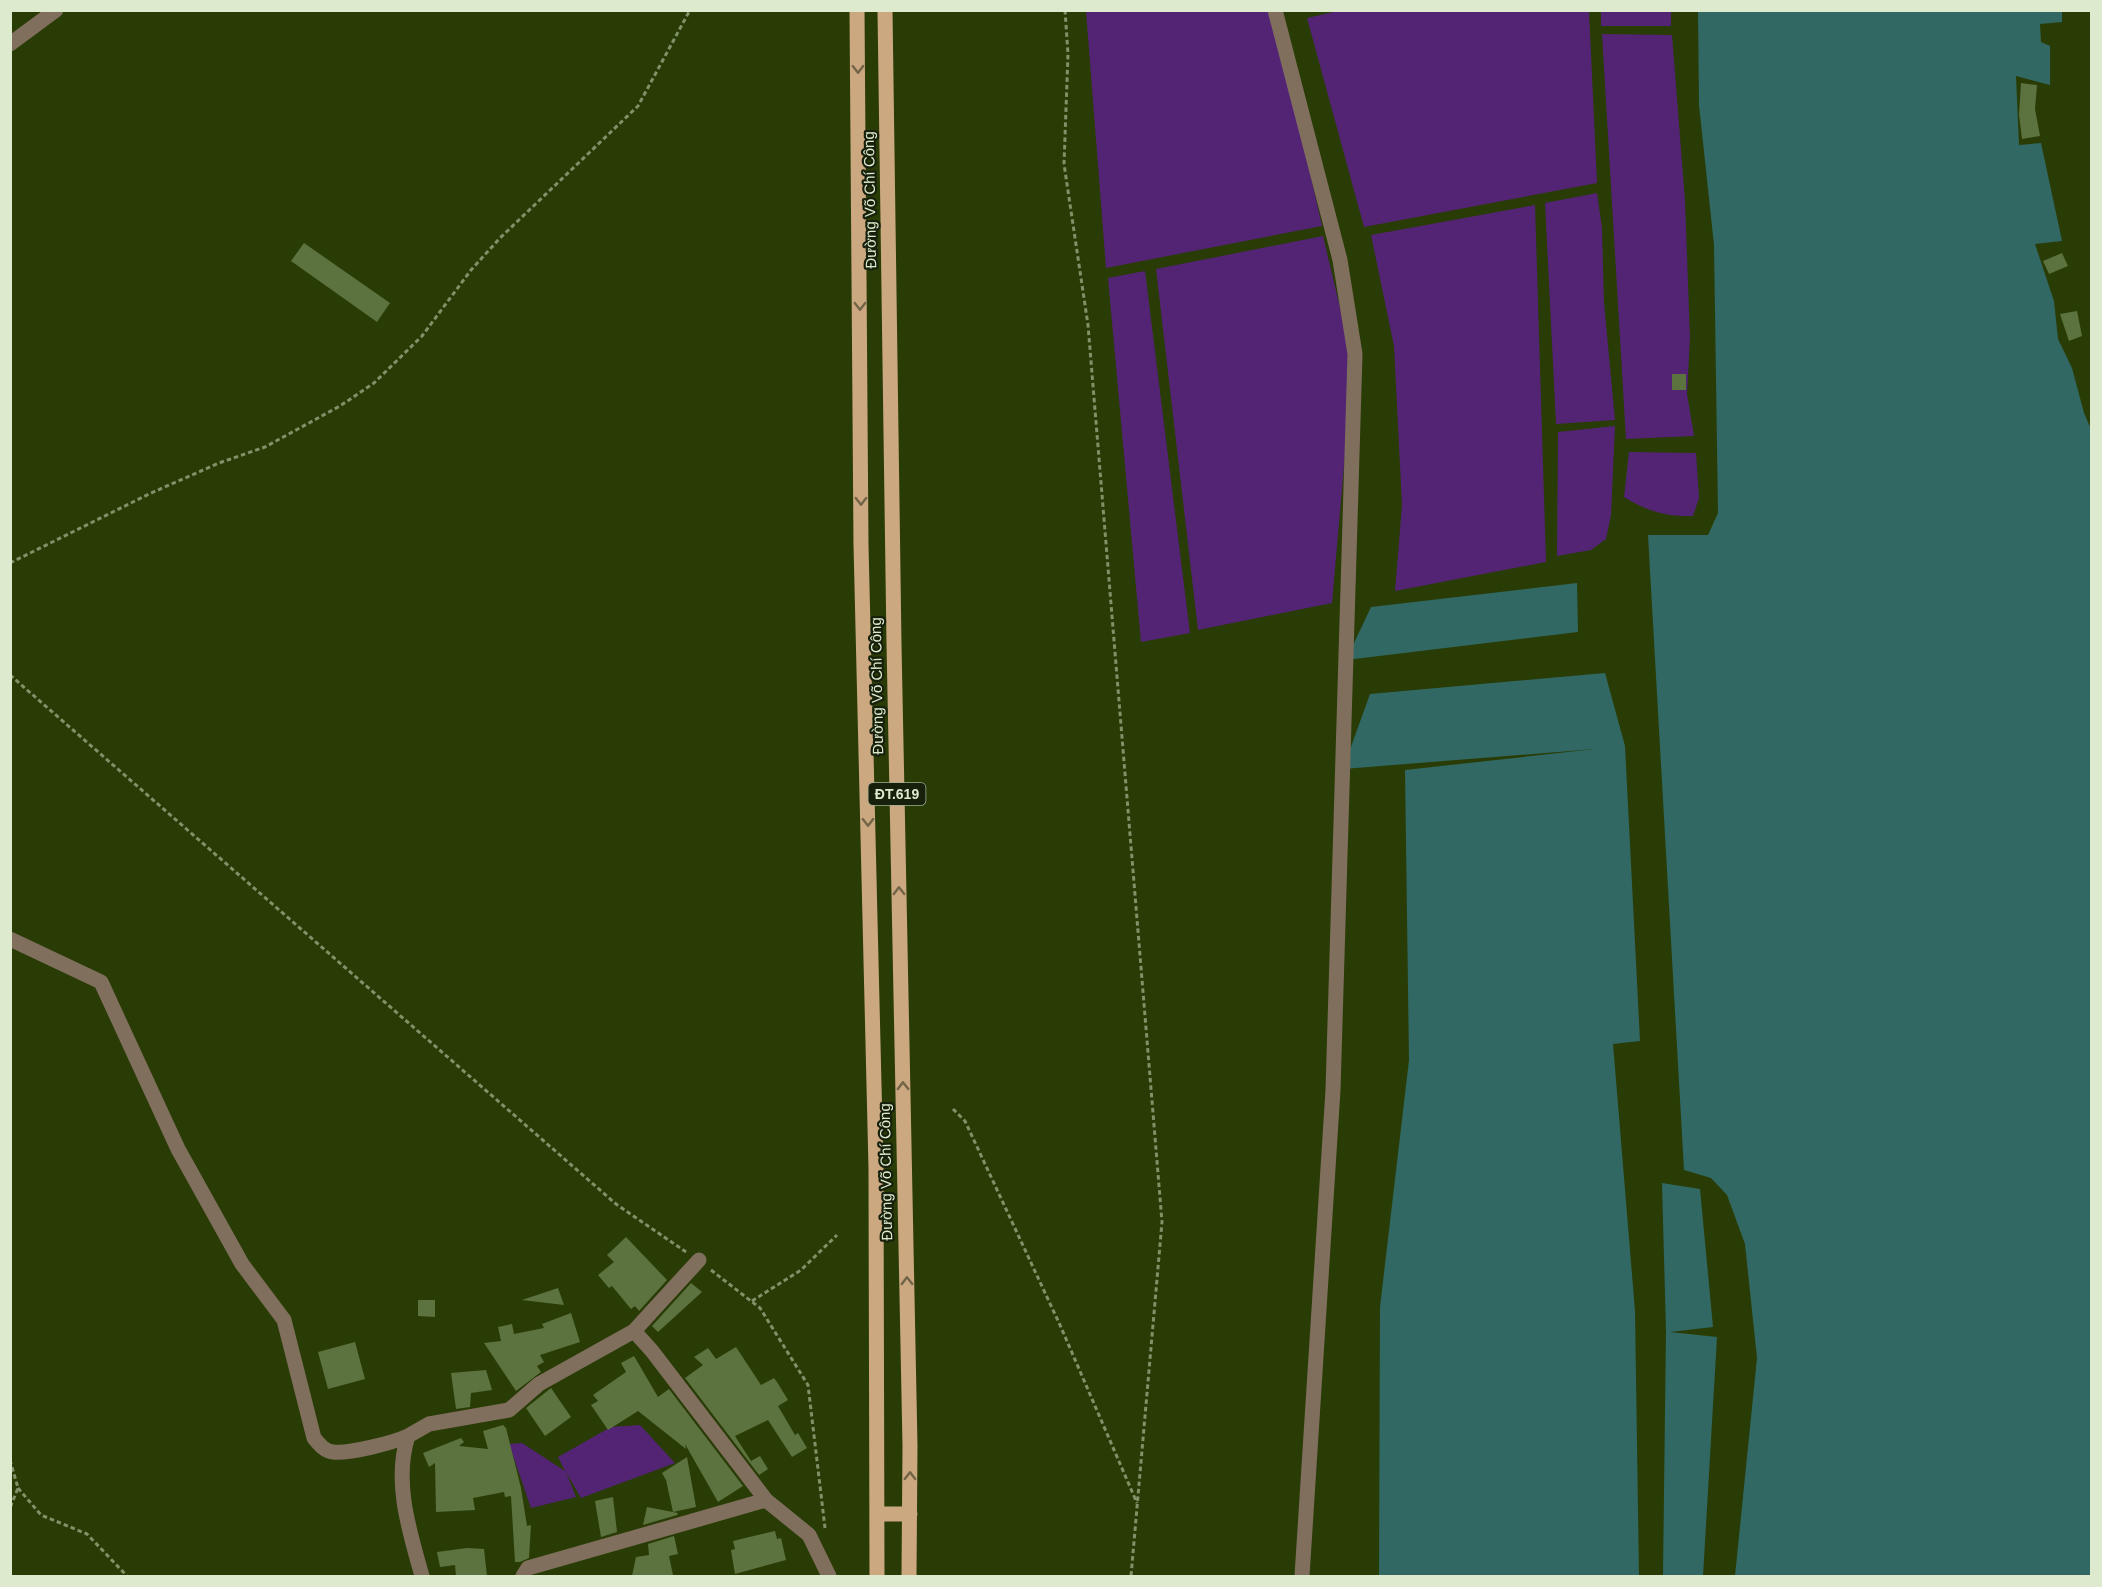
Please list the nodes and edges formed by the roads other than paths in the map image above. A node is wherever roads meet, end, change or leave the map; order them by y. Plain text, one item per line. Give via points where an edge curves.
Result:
1 (56, 10) edge
2 (857, 10) edge
3 (885, 10) edge
4 (1275, 10) edge
5 (10, 44) edge
6 (10, 939) edge
7 (699, 1260) road end
8 (634, 1331) junction
9 (408, 1436) junction
10 (766, 1500) junction
11 (877, 1514) junction
12 (910, 1514) junction
13 (422, 1576) edge
14 (523, 1576) edge
15 (829, 1576) edge
16 (877, 1576) edge
17 (909, 1576) edge
18 (1302, 1576) edge

1 - 5 street
2 -> 11 main road, Đường Võ Chí Công / ĐT.619 via 861,545 876,1168
12 -> 3 main road, Đường Võ Chí Công / ĐT.619
4 - 18 street via 1340,260 1355,354 1333,1090
6 - 9 street via 101,982 178,1149 242,1264 284,1320 314,1438 322,1448 332,1452 392,1443
7 - 8 street
8 - 9 street via 539,1384 509,1410 429,1424
8 - 10 street
9 - 13 street via 403,1492
10 - 14 street via 528,1568
10 - 15 street via 809,1534
11 - 12 main road
11 - 16 main road, Đường Võ Chí Công / ĐT.619
12 - 17 main road, Đường Võ Chí Công / ĐT.619

